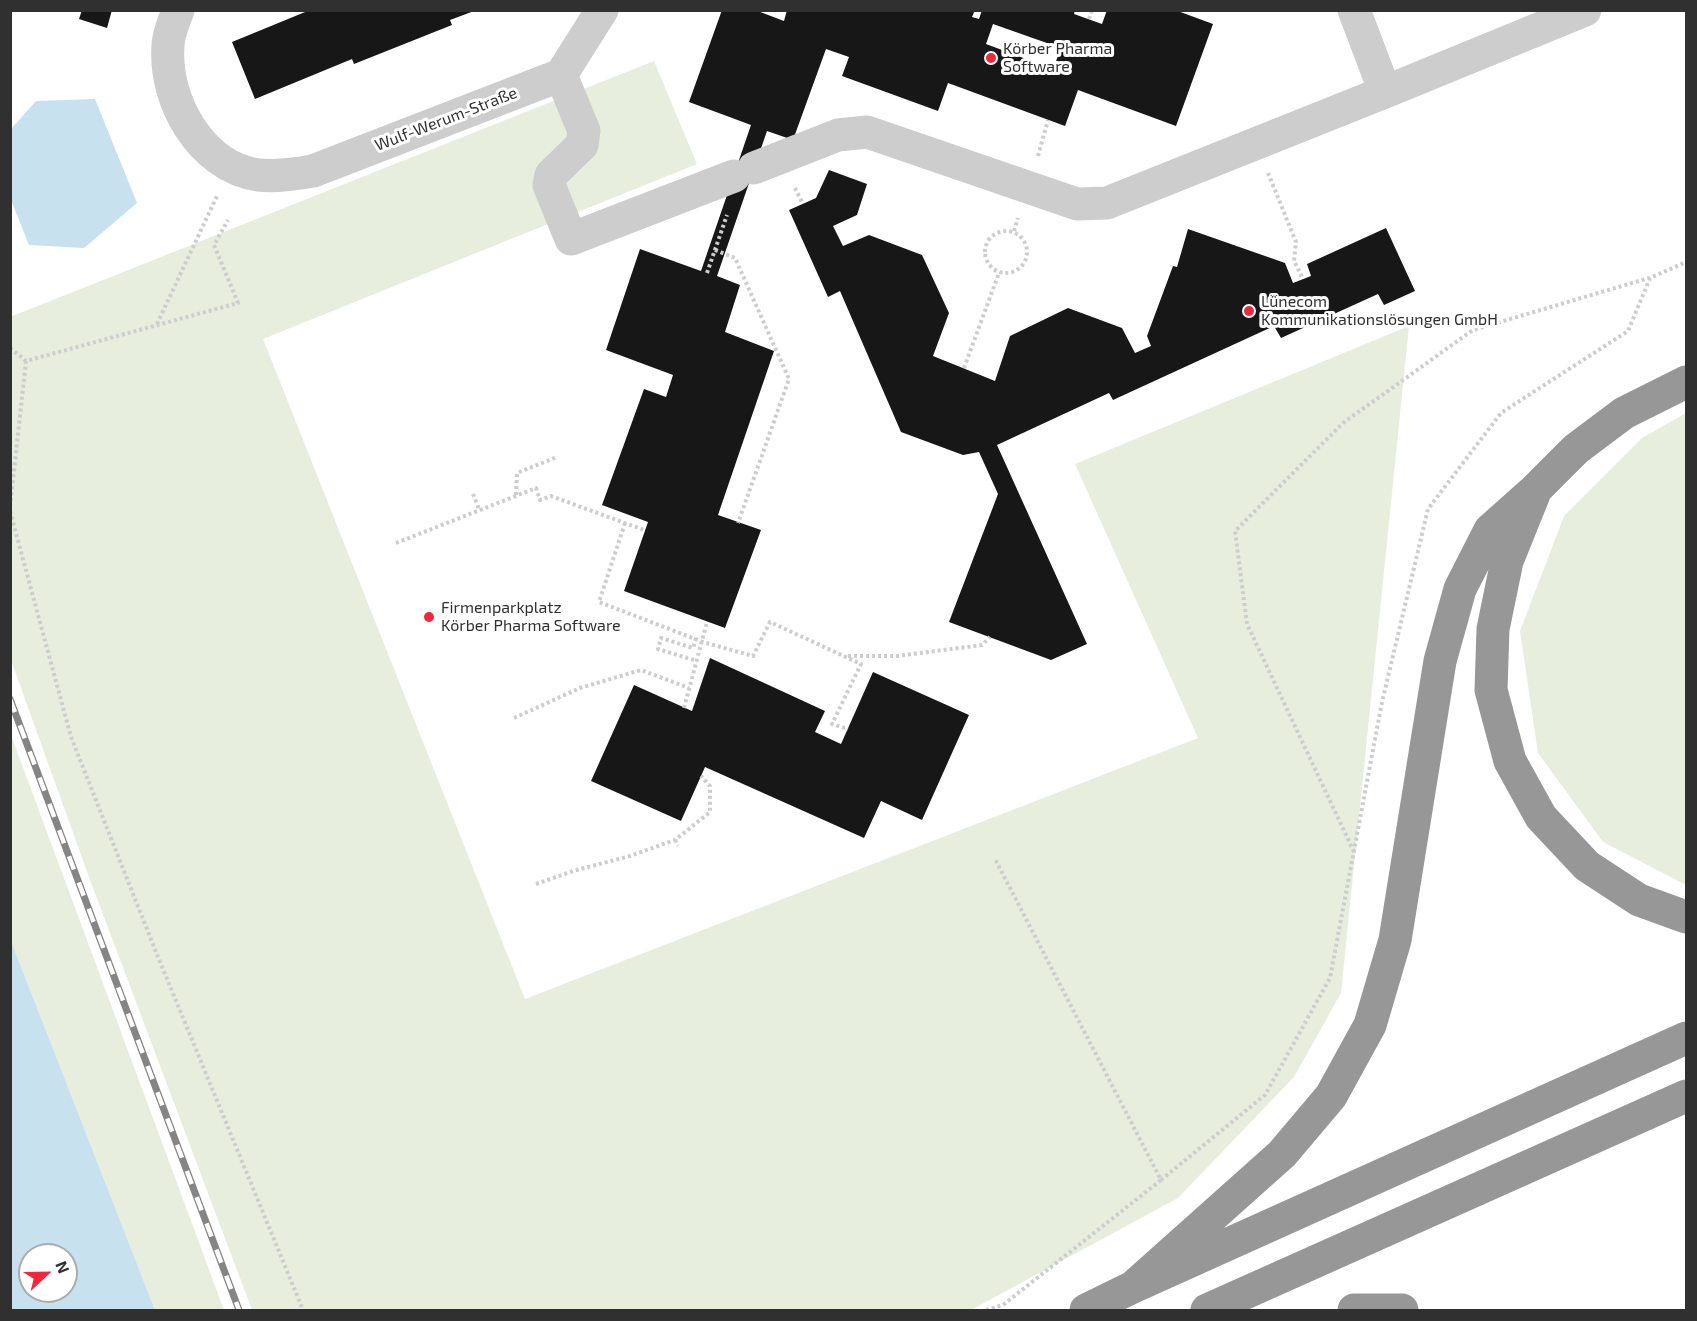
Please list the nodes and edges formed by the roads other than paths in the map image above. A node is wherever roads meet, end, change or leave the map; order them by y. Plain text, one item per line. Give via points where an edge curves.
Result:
1 (178, 10) edge
2 (602, 10) edge
3 (1354, 10) edge
4 (1585, 10) edge
5 (561, 75) junction
6 (1385, 92) junction
7 (1686, 382) edge
8 (1536, 489) junction
9 (1686, 917) edge
10 (1686, 1038) edge
11 (1686, 1096) edge
12 (1132, 1287) junction
13 (1086, 1311) edge
14 (1207, 1311) edge
15 (1354, 1311) edge
16 (1402, 1311) edge

1 - 5 street, Wulf-Werum-Straße via 168,44 168,71 175,102 191,129 212,152 244,170 280,176 313,171
2 - 5 street
3 - 6 street
4 - 6 street
5 - 6 street via 584,131 582,145 551,175 549,185 571,240 838,135 867,132 914,159 1077,204 1107,203
7 - 8 highway via 1624,413 1576,449
8 - 9 highway via 1507,561 1493,629 1491,690 1510,761 1540,817 1587,866 1639,900
8 - 12 highway via 1490,530 1460,589 1440,661 1395,940 1370,1025 1331,1096 1282,1154
10 - 12 highway
11 - 14 highway
12 - 13 highway
15 - 16 highway

